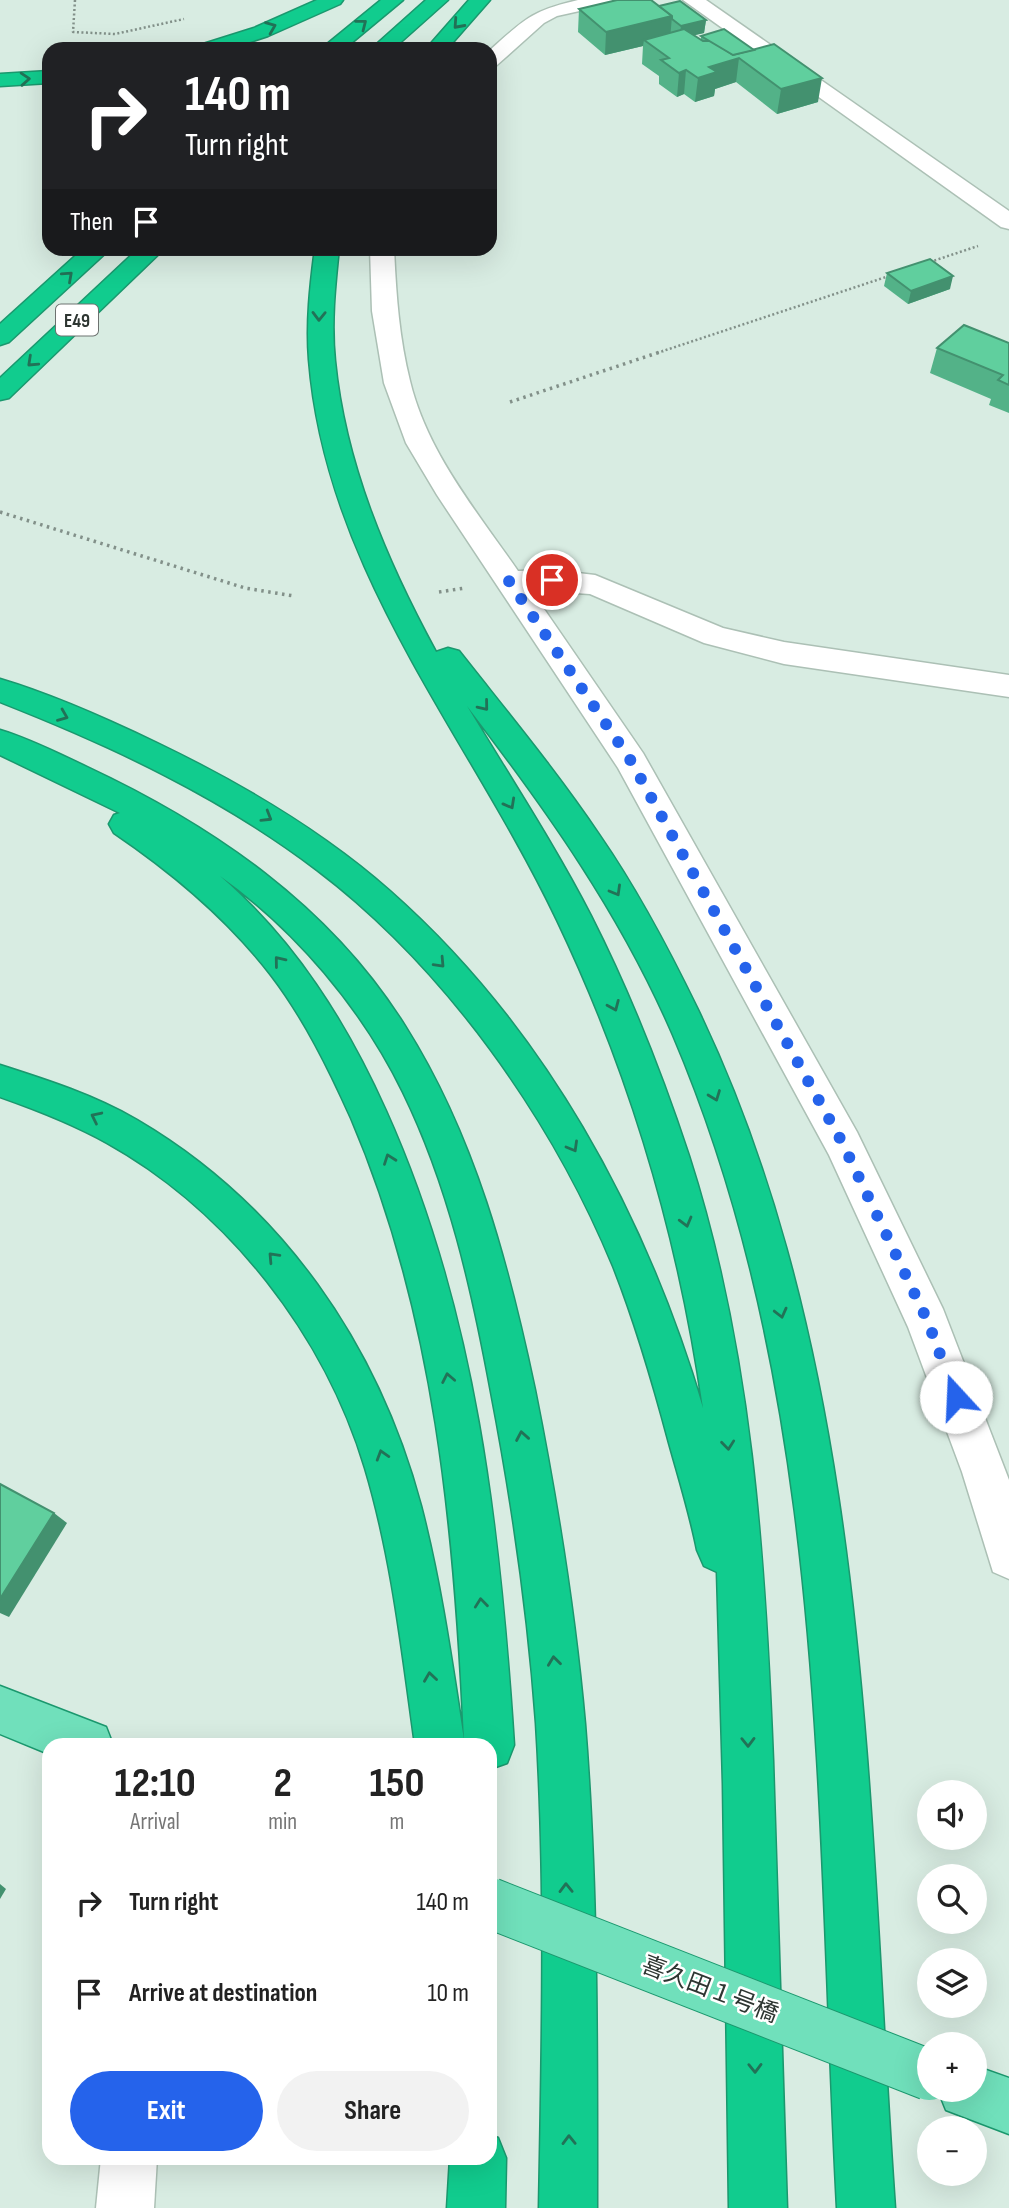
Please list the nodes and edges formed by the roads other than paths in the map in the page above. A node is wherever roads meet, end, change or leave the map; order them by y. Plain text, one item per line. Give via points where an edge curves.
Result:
1 (333, 0) edge
2 (393, 0) edge
3 (438, 0) edge
4 (480, 0) edge
5 (604, 0) edge
6 (693, 0) edge
7 (229, 42) edge
8 (340, 42) edge
9 (389, 42) edge
10 (442, 42) edge
11 (497, 55) edge
12 (42, 77) edge
13 (0, 80) edge
14 (1009, 222) edge
15 (90, 256) edge
16 (144, 256) edge
17 (326, 256) edge
18 (382, 256) edge
19 (0, 337) edge
20 (0, 392) edge
21 (356, 504) junction
22 (509, 581) junction
23 (1009, 687) edge
24 (0, 690) edge
25 (0, 742) edge
26 (0, 748) edge
27 (0, 1082) edge
28 (1009, 1556) edge
29 (746, 1674) junction
30 (0, 1710) edge
31 (70, 1738) edge
32 (439, 1738) edge
33 (489, 1738) edge
34 (497, 1906) edge
35 (917, 2070) edge
36 (128, 2165) edge
37 (461, 2165) edge
38 (478, 2165) edge
39 (125, 2208) edge
40 (461, 2208) edge
41 (476, 2208) edge
42 (568, 2208) edge
43 (758, 2208) edge
44 (866, 2208) edge

7 -> 1 highway
8 -> 2 highway
3 - 9 highway
4 -> 10 highway
5 - 11 street via 537,19
6 - 14 street
13 -> 12 highway
19 -> 15 highway, E49
16 -> 20 highway, E49
17 -> 21 highway via 319,293 323,374
18 - 22 street via 384,311 401,395 420,443
21 -> 29 highway via 377,561 434,677 572,915 636,1059 663,1138 707,1309 724,1404
21 -> 44 highway via 405,598 575,826 633,921 693,1040 718,1102 766,1253 795,1379 822,1545 835,1671
22 - 23 street via 594,585 715,636 784,653
22 - 28 street via 631,761 843,1144 928,1322 984,1472
24 -> 29 highway via 155,757 274,821 389,911 495,1028 582,1162 622,1241 656,1328 719,1543
42 -> 25 highway via 566,1862 557,1691 542,1555 498,1315 472,1216 443,1133 405,1055 360,990 309,932 251,877 189,835 115,794
33 -> 26 highway via 473,1528 454,1407 415,1235 377,1126 301,988 255,931 205,883 144,835
32 -> 27 highway via 403,1523 374,1428 335,1346 284,1269 226,1207 162,1156 98,1117
29 -> 43 highway
30 - 31 main road
34 - 35 main road, 喜久田１号橋, bridge
36 - 39 street
37 - 40 highway
38 - 41 highway

